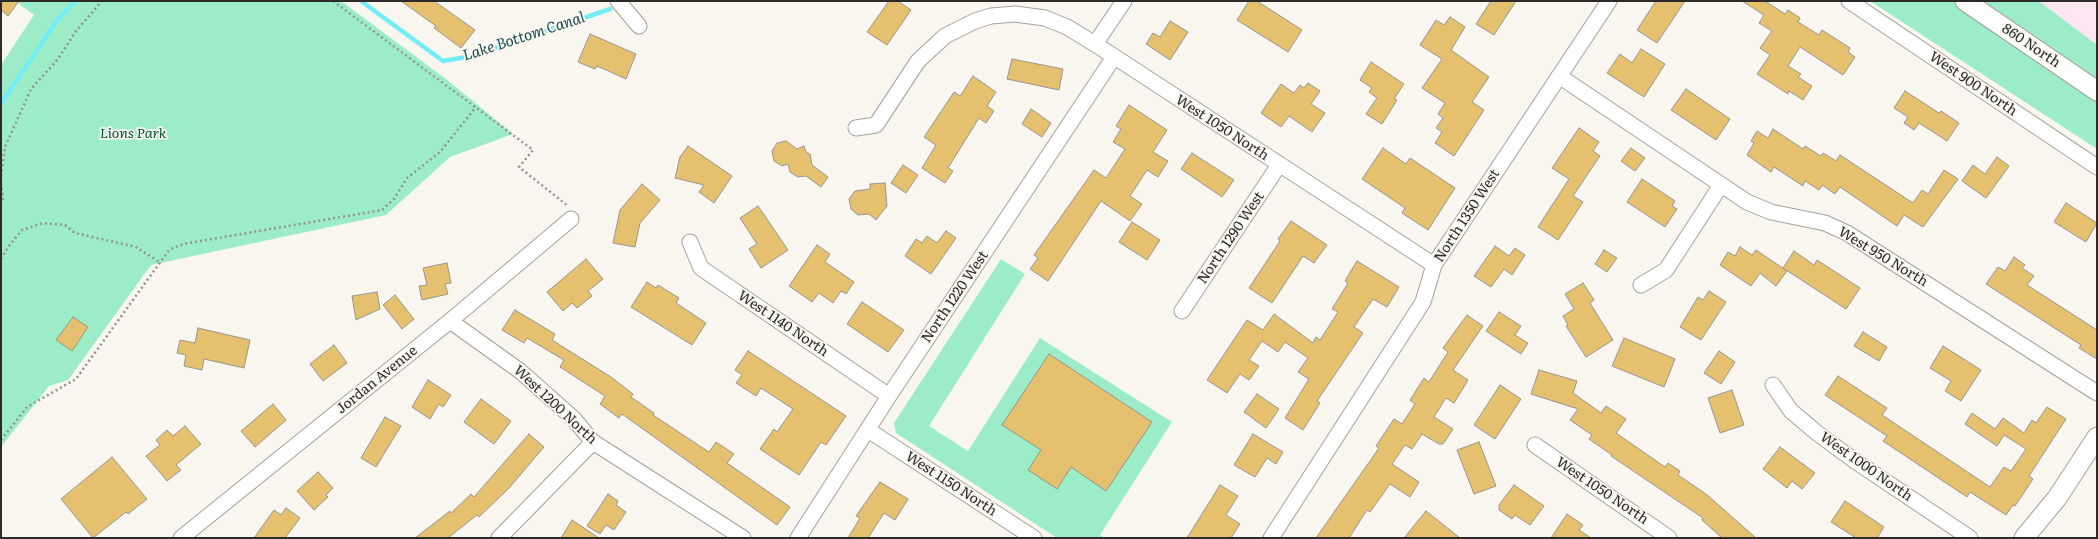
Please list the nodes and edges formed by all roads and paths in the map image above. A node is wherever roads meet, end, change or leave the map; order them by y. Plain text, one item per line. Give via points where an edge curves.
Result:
1 (102, 1) edge
2 (333, 1) edge
3 (618, 1) edge
4 (1124, 1) edge
5 (1609, 1) edge
6 (1849, 1) edge
7 (1965, 1) edge
8 (639, 26) dead end
9 (1095, 44) junction
10 (1114, 57) junction
11 (1559, 76) junction
12 (2097, 91) edge
13 (476, 107) junction
14 (856, 128) dead end
15 (1279, 165) junction
16 (2097, 167) edge
17 (1, 176) edge
18 (1, 183) edge
19 (1721, 185) junction
20 (1, 202) edge
21 (570, 213) joint
22 (690, 242) dead end
23 (1, 258) edge
24 (161, 263) junction
25 (1434, 265) junction
26 (1641, 285) dead end
27 (1182, 311) dead end
28 (450, 320) junction
29 (1773, 385) dead end
30 (2097, 393) edge
31 (889, 396) junction
32 (868, 430) junction
33 (2097, 436) edge
34 (1, 440) edge
35 (593, 442) junction
36 (1535, 445) dead end
37 (181, 538) edge
38 (499, 538) edge
39 (743, 538) edge
40 (798, 538) edge
41 (1034, 538) edge
42 (1271, 538) edge
43 (1669, 538) edge
44 (1970, 538) edge
45 (2024, 538) edge

1 - 17 path via 76,30 58,59 31,89 5,147
2 - 13 path
3 - 8 street
4 - 9 street
5 - 11 street, North 1350 West
6 - 16 street, West 900 North
7 - 12 street, 860 North
9 - 10 street, West 1050 North
9 - 14 street, West 1050 North via 1067,27 1045,18 1015,14 975,21 945,36 918,61 876,125
10 - 15 street, West 1050 North
10 - 31 street, North 1220 West
11 - 19 street, West 950 North
11 - 25 street, North 1350 West
13 - 21 path via 533,150 520,167
13 - 24 path via 440,152 407,178 394,199 382,210 183,244 169,250
15 - 25 street, West 1050 North
15 - 27 street, North 1290 West
18 - 20 path
19 - 26 street via 1666,270
19 - 30 street, West 950 North via 1747,202 1771,212 1825,223 1847,233
21 - 28 street, Jordan Avenue
22 - 31 street, West 1140 North via 701,268
23 - 24 path via 22,230 43,223 65,225 75,233 136,247
24 - 34 path via 76,380 27,408
25 - 42 street, North 1350 West via 1423,302
28 - 35 street, West 1200 North via 520,371 572,418
28 - 37 street, Jordan Avenue
29 - 44 street, West 1000 North via 1791,411 1817,433 1854,461
31 - 32 street, North 1220 West
32 - 40 street, North 1220 West
32 - 41 street, West 1150 North
33 - 45 street via 2057,498
35 - 38 street
35 - 39 street, West 1200 North
36 - 43 street, West 1050 North

